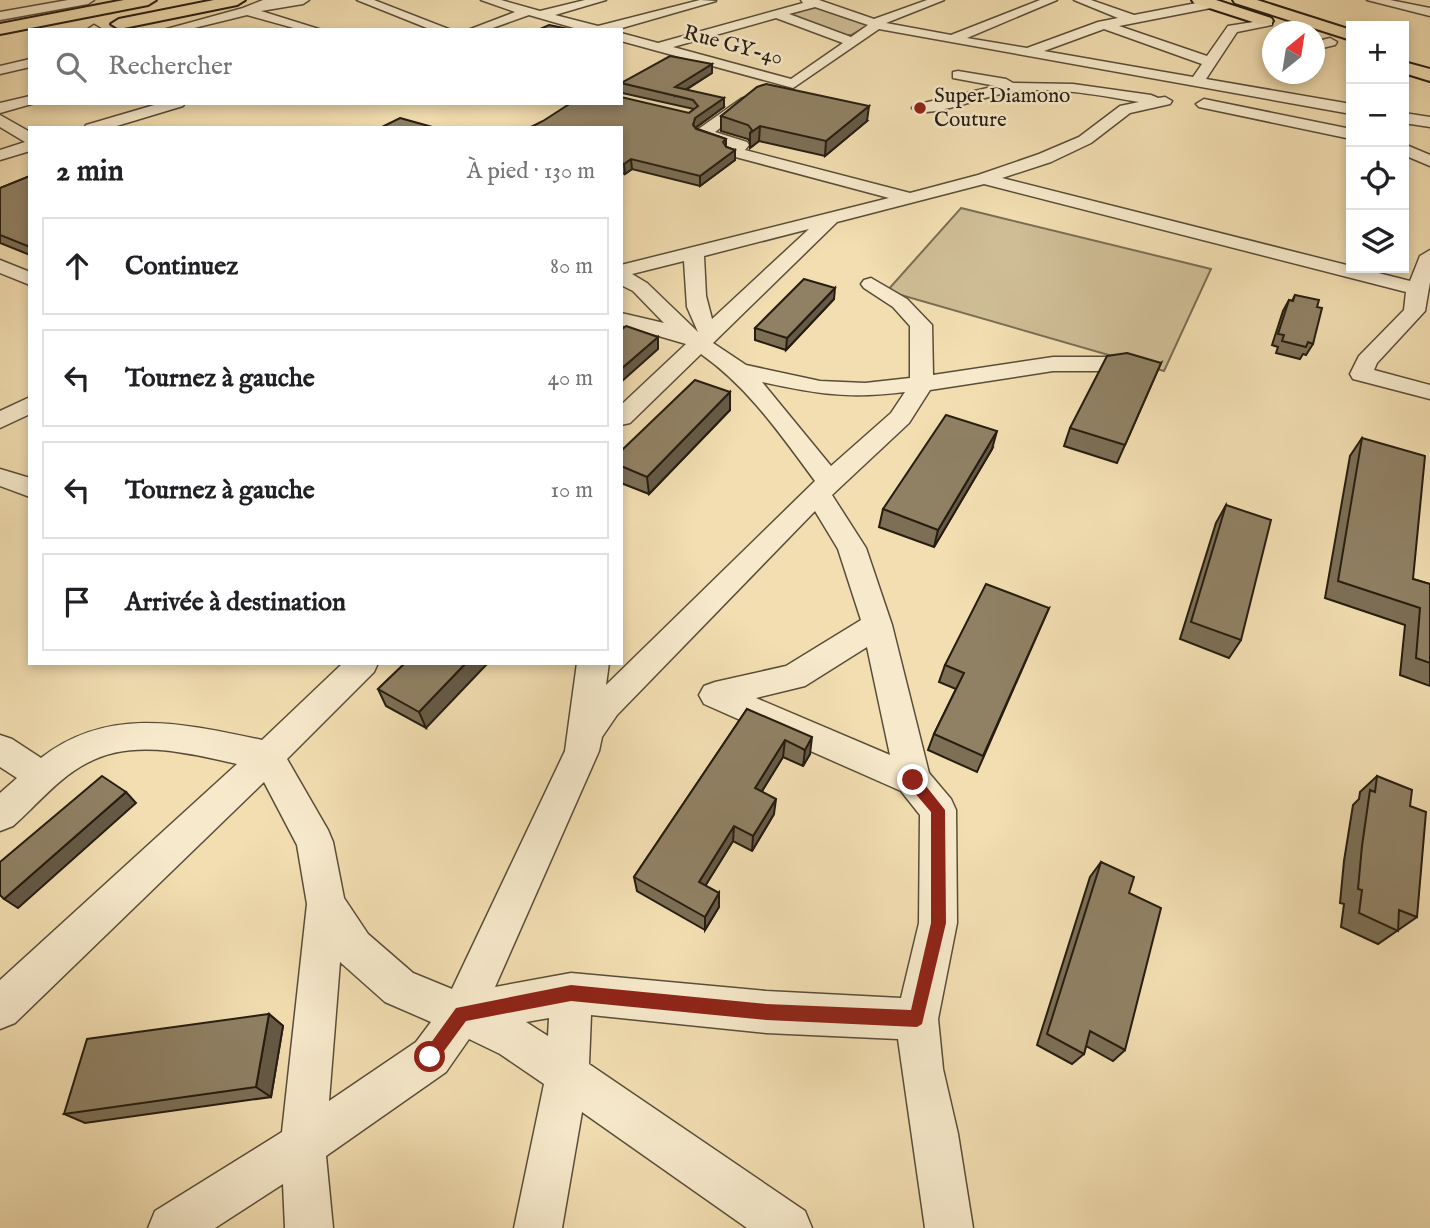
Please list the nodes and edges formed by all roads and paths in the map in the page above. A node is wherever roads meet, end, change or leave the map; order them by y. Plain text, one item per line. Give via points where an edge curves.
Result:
1 (88, 0) edge
2 (148, 0) edge
3 (273, 0) edge
4 (303, 0) edge
5 (363, 0) edge
6 (488, 0) edge
7 (600, 0) edge
8 (912, 0) edge
9 (1051, 0) edge
10 (1080, 0) edge
11 (1169, 0) edge
12 (1241, 0) edge
13 (1373, 0) edge
14 (811, 1) edge
15 (932, 2) edge
16 (719, 4) edge
17 (1201, 4) edge
18 (1419, 5) edge
19 (247, 6) edge
20 (1430, 12) edge
21 (534, 13) junction
22 (777, 14) junction
23 (0, 16) edge
24 (759, 19) junction
25 (1132, 19) junction
26 (1264, 21) edge
27 (1262, 23) edge
28 (876, 24) junction
29 (1103, 25) junction
30 (1430, 27) edge
31 (100, 28) edge
32 (176, 28) edge
33 (310, 28) edge
34 (439, 28) edge
35 (481, 28) edge
36 (531, 28) edge
37 (590, 28) edge
38 (607, 28) edge
39 (0, 29) edge
40 (1346, 33) edge
41 (623, 38) edge
42 (950, 40) junction
43 (853, 42) junction
44 (1325, 43) edge
45 (658, 47) junction
46 (1346, 48) edge
47 (1140, 49) junction
48 (1027, 53) junction
49 (1409, 53) edge
50 (1430, 60) edge
51 (1211, 62) junction
52 (28, 63) edge
53 (1105, 67) junction
54 (1409, 69) edge
55 (0, 70) edge
56 (958, 75) dead end
57 (1430, 75) edge
58 (1196, 83) junction
59 (1025, 86) junction
60 (1108, 93) junction
61 (28, 101) edge
62 (1177, 101) junction
63 (746, 102) edge
64 (110, 105) edge
65 (171, 105) edge
66 (0, 108) edge
67 (920, 108) dead end
68 (1125, 108) junction
69 (1346, 108) edge
70 (131, 117) junction
71 (1409, 119) edge
72 (0, 120) edge
73 (1430, 122) edge
74 (99, 126) edge
75 (1346, 133) edge
76 (28, 138) edge
77 (28, 147) edge
78 (1409, 151) edge
79 (0, 155) edge
80 (1430, 161) edge
81 (984, 179) junction
82 (911, 198) junction
83 (830, 219) junction
84 (694, 253) junction
85 (1430, 256) edge
86 (0, 266) edge
87 (623, 273) edge
88 (623, 275) edge
89 (28, 278) edge
90 (871, 284) dead end
91 (1417, 289) junction
92 (623, 319) edge
93 (701, 335) junction
94 (1110, 364) edge
95 (738, 370) junction
96 (922, 384) junction
97 (1430, 392) edge
98 (28, 405) edge
99 (28, 416) edge
100 (623, 416) edge
101 (0, 422) edge
102 (0, 477) edge
103 (28, 487) edge
104 (823, 488) junction
105 (877, 625) junction
106 (361, 665) edge
107 (593, 665) edge
108 (589, 729) junction
109 (0, 749) edge
110 (268, 756) junction
111 (44, 778) junction
112 (913, 780) junction
113 (0, 815) edge
114 (326, 904) junction
115 (571, 993) junction
116 (0, 1008) edge
117 (462, 1014) junction
118 (917, 1019) junction
119 (567, 1075) junction
120 (303, 1145) junction
121 (172, 1228) edge
122 (309, 1228) edge
123 (538, 1228) edge
124 (788, 1228) edge
125 (949, 1228) edge

1 - 23 street
2 - 39 main road
3 - 19 street
4 - 19 street
5 - 34 street
6 - 21 street
7 - 21 street
8 - 15 street
9 - 42 street
10 - 25 street
11 - 17 street
12 - 40 main road
13 - 18 street
14 - 22 street
14 - 28 street
15 - 28 street
16 - 24 street
16 - 38 street
17 - 25 street
17 - 26 main road
18 - 20 street
18 - 30 street via 1410,17
19 - 31 main road
19 - 32 street
19 - 33 street
21 - 35 street
21 - 36 street
21 - 37 street
22 - 24 street
22 - 43 street
24 - 45 street
25 - 29 street
27 - 51 street via 1233,29
28 - 42 street
28 - 43 street
29 - 47 street
29 - 48 street
41 - 45 street, Rue GY-40
42 - 48 street
43 - 45 street, Rue GY-40 via 793,84
44 - 46 main road
47 - 51 street
47 - 53 street
48 - 53 street
49 - 50 main road
51 - 58 street
52 - 55 street
53 - 58 street
54 - 57 main road
56 - 59 street
58 - 69 street via 1287,92
59 - 60 street
59 - 67 street
60 - 62 street
60 - 68 street
61 - 66 street
62 - 68 street
62 - 75 street
63 - 82 street via 703,133 741,145 734,152
64 - 70 street
65 - 70 street
68 - 81 street via 1086,140
70 - 74 street
71 - 73 street
72 - 76 street
77 - 79 street
78 - 80 street
81 - 82 street
81 - 91 street
82 - 83 street
83 - 84 street
83 - 93 street
84 - 87 street
84 - 93 street
85 - 91 street
86 - 89 street
88 - 93 street
90 - 96 street via 900,303 920,325
91 - 97 street via 1414,311 1367,361 1362,374
92 - 93 street
93 - 95 street
93 - 100 street
94 - 96 street via 1054,364
95 - 96 street via 820,388 865,390
95 - 104 street via 774,409
96 - 104 street via 900,418
98 - 101 street
99 - 101 street
102 - 103 street
104 - 105 street via 852,548
104 - 108 street via 606,706
105 - 112 street
105 - 112 street via 794,677 715,695
106 - 110 street
107 - 108 street
108 - 117 street
109 - 111 street
110 - 111 street via 150,734 100,741 73,754
110 - 114 street via 315,842
110 - 116 street
111 - 113 street
112 - 118 street via 938,810 939,923
114 - 117 street via 354,948 399,988
114 - 120 street
115 - 117 street
115 - 118 street via 766,1012
115 - 119 street
117 - 119 street via 515,1039
117 - 120 street via 430,1057
118 - 125 street
119 - 123 street
119 - 124 street
120 - 121 street
120 - 122 street

